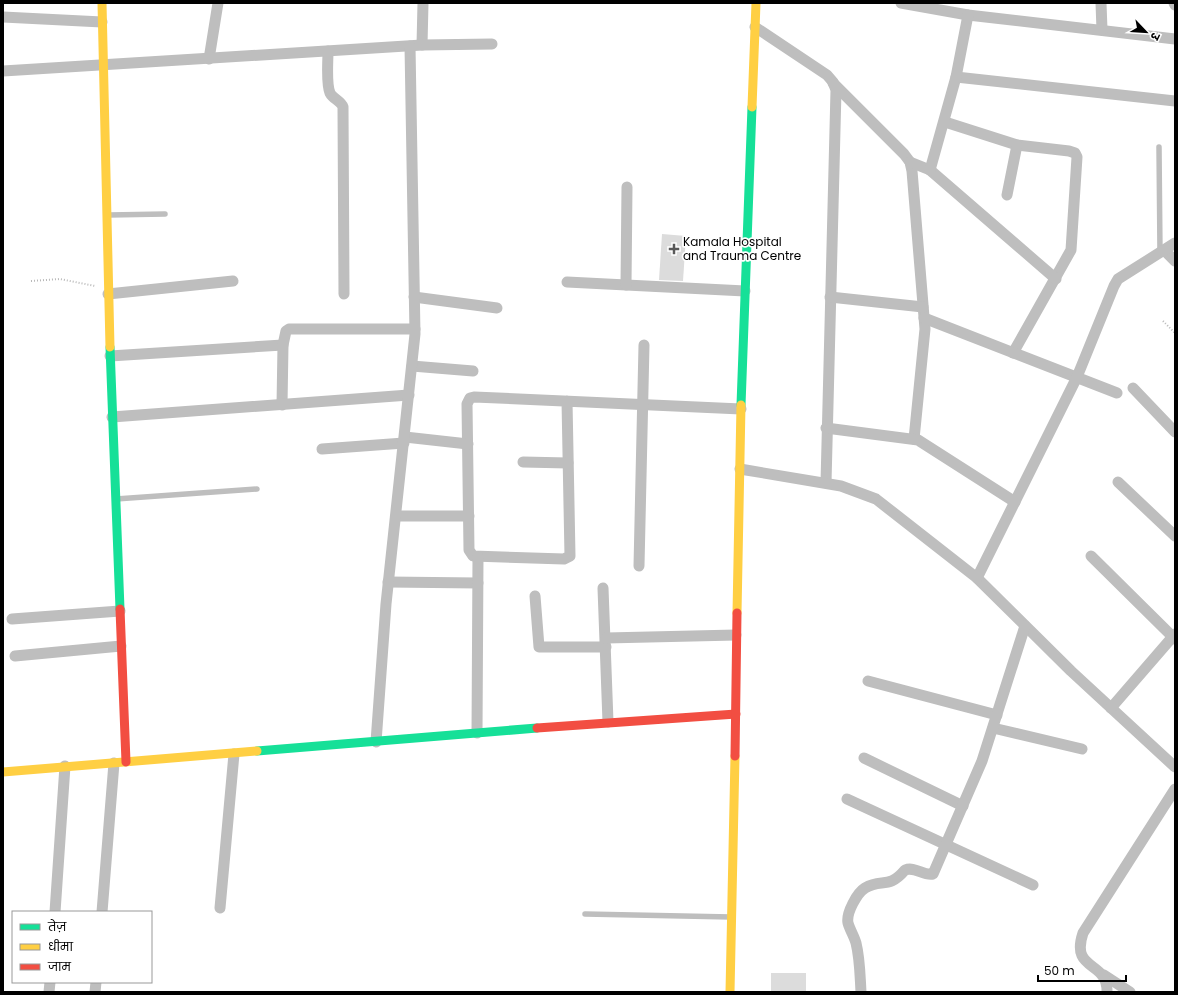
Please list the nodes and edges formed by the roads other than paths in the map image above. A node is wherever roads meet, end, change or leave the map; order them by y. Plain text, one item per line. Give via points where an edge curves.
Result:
1 (102, 3) edge
2 (218, 3) edge
3 (423, 3) edge
4 (756, 3) edge
5 (901, 3) edge
6 (1101, 3) edge
7 (968, 14) junction
8 (3, 17) edge
9 (102, 22) junction
10 (755, 27) junction
11 (1102, 30) junction
12 (1175, 38) edge
13 (492, 44) dead end
14 (422, 45) junction
15 (410, 46) junction
16 (328, 51) junction
17 (208, 59) junction
18 (103, 64) junction
19 (3, 71) edge
20 (956, 77) junction
21 (833, 82) junction
22 (1175, 101) edge
23 (945, 122) junction
24 (1017, 145) junction
25 (1159, 147) dead end
26 (910, 162) junction
27 (930, 170) junction
28 (627, 187) dead end
29 (1007, 195) dead end
30 (165, 214) dead end
31 (106, 215) junction
32 (1175, 243) edge
33 (1162, 252) junction
34 (1175, 261) edge
35 (1056, 279) junction
36 (233, 281) dead end
37 (567, 282) dead end
38 (626, 285) junction
39 (108, 291) junction
40 (745, 291) junction
41 (344, 294) dead end
42 (414, 297) junction
43 (830, 297) junction
44 (497, 308) dead end
45 (924, 312) junction
46 (415, 329) junction
47 (282, 345) junction
48 (644, 345) dead end
49 (1013, 353) junction
50 (110, 356) junction
51 (412, 366) junction
52 (473, 371) dead end
53 (1076, 378) junction
54 (1133, 388) dead end
55 (1116, 393) dead end
56 (410, 395) junction
57 (567, 401) junction
58 (643, 404) junction
59 (282, 405) junction
60 (741, 409) junction
61 (112, 417) junction
62 (826, 428) junction
63 (1175, 432) edge
64 (914, 439) junction
65 (405, 440) junction
66 (468, 444) junction
67 (322, 449) dead end
68 (523, 462) dead end
69 (568, 463) junction
70 (740, 469) junction
71 (1118, 482) dead end
72 (826, 483) junction
73 (257, 489) dead end
74 (115, 499) junction
75 (1015, 502) junction
76 (396, 516) junction
77 (469, 516) junction
78 (1175, 536) edge
79 (1091, 556) dead end
80 (478, 557) junction
81 (640, 566) dead end
82 (977, 578) junction
83 (388, 582) junction
84 (478, 583) junction
85 (603, 588) dead end
86 (536, 596) dead end
87 (120, 611) junction
88 (12, 619) dead end
89 (1025, 626) junction
90 (736, 635) junction
91 (1174, 637) edge
92 (606, 642) junction
93 (121, 646) junction
94 (15, 656) dead end
95 (868, 681) dead end
96 (1111, 708) junction
97 (736, 714) junction
98 (996, 715) junction
99 (608, 722) junction
100 (993, 728) junction
101 (477, 733) junction
102 (376, 742) junction
103 (1082, 749) dead end
104 (234, 754) junction
105 (864, 758) dead end
106 (126, 762) junction
107 (114, 763) junction
108 (66, 766) junction
109 (1175, 767) edge
110 (3, 772) edge
111 (1175, 789) edge
112 (847, 799) dead end
113 (963, 806) junction
114 (945, 844) junction
115 (1033, 885) dead end
116 (220, 908) dead end
117 (55, 911) edge
118 (102, 911) edge
119 (585, 914) dead end
120 (731, 917) junction
121 (1104, 975) junction
122 (730, 992) edge
123 (861, 992) edge
124 (1107, 992) edge
125 (1130, 992) edge

1 - 9 street
2 - 17 street
3 - 14 street
4 - 10 street
5 - 7 street
6 - 11 street
7 - 11 street
7 - 20 street
8 - 9 street
9 - 18 street
10 - 21 street via 827,75
10 - 40 street
11 - 12 street
13 - 14 street
14 - 15 street
15 - 16 street
15 - 42 street
16 - 17 street
16 - 41 street via 330,90 343,107
17 - 18 street
18 - 19 street
18 - 31 street
20 - 22 street
20 - 23 street
21 - 26 street
21 - 43 street via 836,90
23 - 24 street
23 - 27 street
24 - 29 street
24 - 35 street via 1069,151 1077,157 1071,250
25 - 33 lane
26 - 27 street
26 - 45 street
27 - 35 street
28 - 38 street
30 - 31 lane
31 - 39 street
32 - 33 street
33 - 34 street
33 - 53 street via 1118,280
35 - 49 street
36 - 39 street
37 - 38 street
38 - 40 street
39 - 50 street
40 - 60 street
42 - 44 street
42 - 46 street
43 - 45 street
43 - 62 street
45 - 49 street
45 - 64 street
46 - 47 street via 289,329 284,334
46 - 51 street
47 - 50 street
47 - 59 street
48 - 58 street
49 - 53 street
50 - 61 street
51 - 52 street
51 - 56 street
53 - 55 street
53 - 75 street
54 - 63 street
56 - 59 street
56 - 65 street
57 - 58 street
57 - 66 street via 470,398 467,404
57 - 69 street
58 - 60 street
58 - 81 street
59 - 61 street
60 - 70 street
61 - 74 street
62 - 64 street
62 - 72 street
64 - 75 street via 927,444
65 - 66 street
65 - 67 street
65 - 76 street
66 - 77 street
68 - 69 street
69 - 80 street via 570,556 564,559
70 - 72 street
70 - 90 street
71 - 78 street
72 - 82 street via 848,488 876,500
73 - 74 lane
74 - 87 street
75 - 82 street
76 - 77 street
76 - 83 street
77 - 80 street via 469,550 473,556
79 - 91 street
80 - 84 street
82 - 89 street
83 - 84 street
83 - 102 street
84 - 101 street
85 - 92 street
86 - 92 street via 540,648
87 - 88 street
87 - 93 street
89 - 96 street
89 - 98 street
90 - 92 street
90 - 97 street
91 - 96 street
92 - 99 street
93 - 94 street
93 - 106 street
95 - 98 street
96 - 109 street
97 - 99 street
97 - 120 street
98 - 100 street
99 - 101 street
100 - 103 street
100 - 113 street
101 - 102 street
102 - 104 street
104 - 106 street
104 - 116 street
105 - 113 street
106 - 107 street
107 - 108 street
107 - 118 street
108 - 110 street
108 - 117 street
111 - 121 street via 1083,934 1079,945 1080,954 1086,962
112 - 114 street
113 - 114 street
114 - 115 street
114 - 123 street via 933,874 909,868 892,882 868,887 860,892 851,909 848,923 857,945
119 - 120 lane
120 - 122 street
121 - 124 street
121 - 125 street

